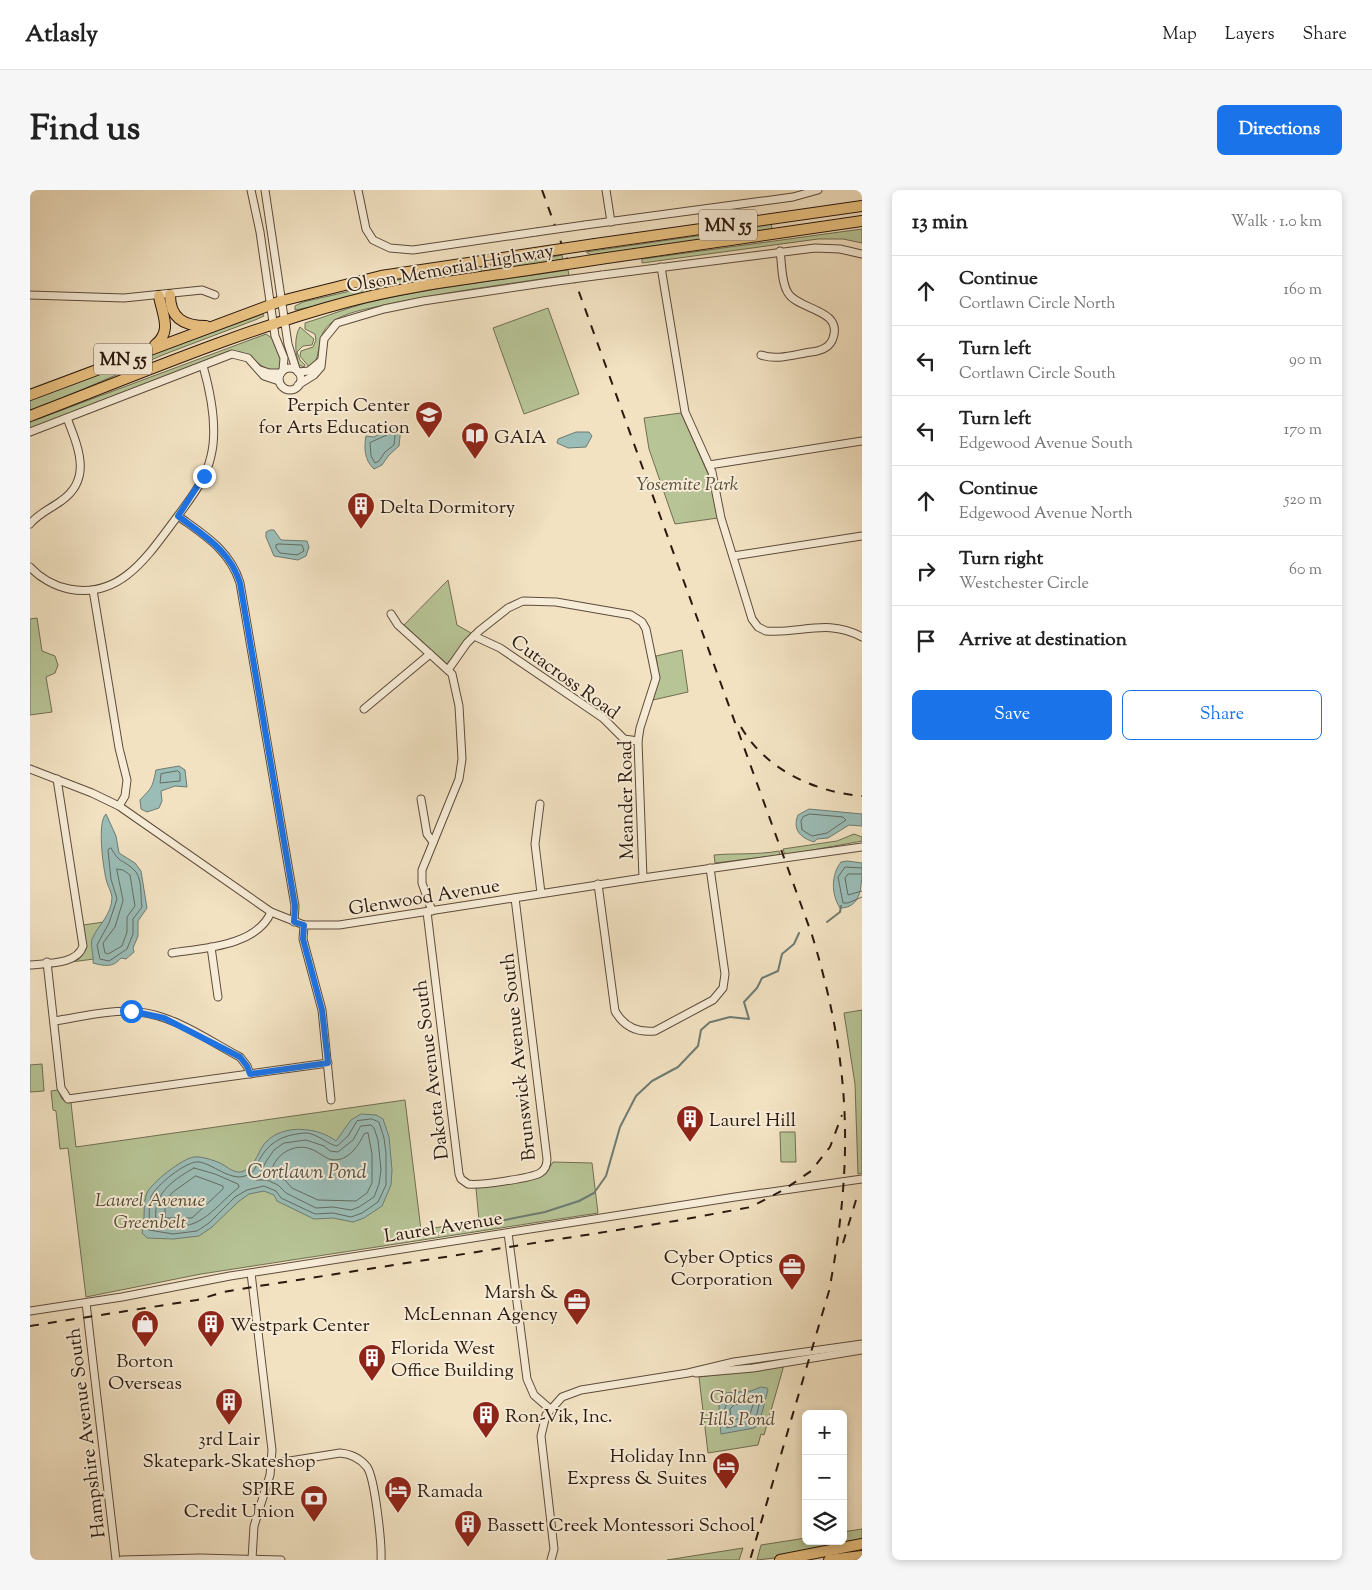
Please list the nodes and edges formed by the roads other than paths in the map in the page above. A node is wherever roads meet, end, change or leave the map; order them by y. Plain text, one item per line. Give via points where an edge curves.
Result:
1 (251, 190) edge
2 (265, 190) edge
3 (358, 190) edge
4 (606, 190) edge
5 (818, 190) edge
6 (862, 206) edge
7 (862, 221) edge
8 (611, 222) junction
9 (780, 251) junction
10 (862, 254) edge
11 (661, 267) junction
12 (30, 295) edge
13 (170, 295) junction
14 (215, 295) dead end
15 (159, 296) junction
16 (276, 302) junction
17 (284, 320) junction
18 (217, 324) junction
19 (274, 324) junction
20 (148, 350) junction
21 (762, 355) dead end
22 (321, 361) junction
23 (203, 366) junction
24 (260, 370) junction
25 (297, 370) junction
26 (282, 372) junction
27 (280, 381) junction
28 (298, 386) junction
29 (30, 395) edge
30 (30, 416) edge
31 (67, 418) junction
32 (30, 432) edge
33 (862, 441) edge
34 (709, 465) junction
35 (178, 516) junction
36 (30, 524) edge
37 (862, 536) edge
38 (733, 556) junction
39 (30, 567) edge
40 (93, 590) junction
41 (390, 614) dead end
42 (474, 636) junction
43 (862, 637) edge
44 (430, 654) junction
45 (448, 670) junction
46 (364, 709) dead end
47 (638, 741) junction
48 (30, 769) edge
49 (57, 779) junction
50 (421, 799) dead end
51 (540, 804) dead end
52 (119, 806) junction
53 (432, 842) junction
54 (862, 847) edge
55 (710, 868) junction
56 (643, 878) junction
57 (598, 884) junction
58 (541, 894) junction
59 (516, 898) junction
60 (430, 911) junction
61 (271, 912) junction
62 (294, 922) junction
63 (304, 925) junction
64 (211, 947) junction
65 (172, 953) dead end
66 (47, 962) junction
67 (30, 965) edge
68 (218, 997) dead end
69 (54, 1021) junction
70 (328, 1063) junction
71 (250, 1074) junction
72 (331, 1100) dead end
73 (862, 1179) edge
74 (503, 1181) joint
75 (508, 1233) junction
76 (251, 1273) junction
77 (86, 1303) junction
78 (30, 1311) edge
79 (862, 1344) edge
80 (862, 1350) edge
81 (688, 1373) junction
82 (550, 1409) junction
83 (271, 1464) junction
84 (862, 1544) edge
85 (862, 1556) edge
86 (252, 1559) edge
87 (552, 1559) edge
88 (116, 1560) edge
89 (122, 1560) edge
90 (281, 1560) edge
91 (381, 1560) edge
92 (780, 1560) edge
93 (829, 1560) edge

1 - 16 street
2 - 16 street
3 - 8 street, bridge via 363,223 369,234 378,243 397,250
4 - 8 street
5 - 8 street via 793,197
6 - 16 highway, Olson Memorial Highway / MN 55, bridge via 375,278
7 - 17 highway, Olson Memorial Highway / MN 55, bridge via 390,292
9 - 10 street via 827,247
9 - 11 street
9 - 21 street via 787,292 796,301 827,316 834,335 820,350 774,358
11 - 22 street, bridge via 428,300 354,317 337,323 329,330 322,344
11 - 34 street via 683,405
12 - 15 street
13 - 14 street via 202,290
13 - 15 street
13 - 18 highway via 173,314 182,322 205,326
15 - 20 highway via 165,334
16 - 17 street
16 - 18 highway, Olson Memorial Highway / MN 55
16 - 19 street
17 - 19 highway, Olson Memorial Highway / MN 55
17 - 25 street via 291,359
18 - 20 highway, Olson Memorial Highway / MN 55
19 - 26 street via 284,358
19 - 30 highway, Olson Memorial Highway / MN 55
20 - 29 highway, Olson Memorial Highway / MN 55
22 - 25 street via 308,372
22 - 28 street via 318,372
23 - 24 street via 228,355 239,355 248,358
23 - 31 street
23 - 35 street via 214,424 212,451 204,476
24 - 26 street
24 - 27 street via 264,376
25 - 26 street via 290,368
25 - 28 street via 301,380
26 - 27 street
27 - 28 street via 289,389
31 - 32 street
31 - 36 street via 80,453 80,477 70,494
33 - 34 street
34 - 38 street
35 - 40 street via 134,570 116,583
35 - 62 street via 222,550 233,564 240,583 295,906
37 - 38 street
38 - 43 street via 750,615 758,628 769,631 830,627 848,630
39 - 40 street via 58,586
40 - 52 street via 127,780 125,796
41 - 44 street
42 - 45 street, Meander Road
42 - 47 street, Cutacross Road via 500,648 603,718 624,740
42 - 47 street, Meander Road via 508,608 523,601 556,602 635,617 646,629 656,678
44 - 45 street
44 - 46 street
45 - 53 street via 459,706 462,765 458,784
47 - 56 street, Meander Road
48 - 49 street, Glenwood Avenue
49 - 52 street, Glenwood Avenue
49 - 66 street via 83,942 80,952 70,959
50 - 53 street via 427,834
51 - 58 street via 535,849
52 - 61 street, Glenwood Avenue
53 - 60 street via 421,876
54 - 55 street, Glenwood Avenue
55 - 56 street, Glenwood Avenue
55 - 57 street via 725,974 724,988 714,1000 655,1031 639,1031 624,1024 615,1011
56 - 57 street, Glenwood Avenue
57 - 58 street, Glenwood Avenue
58 - 59 street, Glenwood Avenue
59 - 60 street, Glenwood Avenue
59 - 74 street, Brunswick Avenue South via 547,1159 546,1167 540,1173
60 - 63 street, Glenwood Avenue via 339,925
60 - 74 street, Dakota Avenue South via 459,1174 468,1184
61 - 62 street, Glenwood Avenue
61 - 64 street via 267,921 254,933
62 - 63 street, Glenwood Avenue
63 - 70 street via 303,939 322,1010
64 - 65 street
64 - 68 street
66 - 67 street
66 - 69 street
69 - 71 street via 124,1011 149,1014 175,1023 240,1057
69 - 71 street via 62,1088 68,1099
70 - 71 street
70 - 72 street
73 - 75 street, Laurel Avenue
75 - 76 street, Laurel Avenue
75 - 82 street via 527,1379 534,1395
76 - 77 street, Laurel Avenue
76 - 83 street via 272,1443
77 - 78 street, Laurel Avenue
77 - 88 street, Hampshire Avenue South
79 - 81 street via 734,1362
80 - 81 street via 752,1368
81 - 82 street via 575,1391 562,1397
82 - 87 street via 541,1436 554,1549
83 - 86 street via 256,1518
83 - 91 street via 340,1453 363,1462 372,1477
84 - 92 highway
85 - 93 highway
86 - 89 street
86 - 90 street

